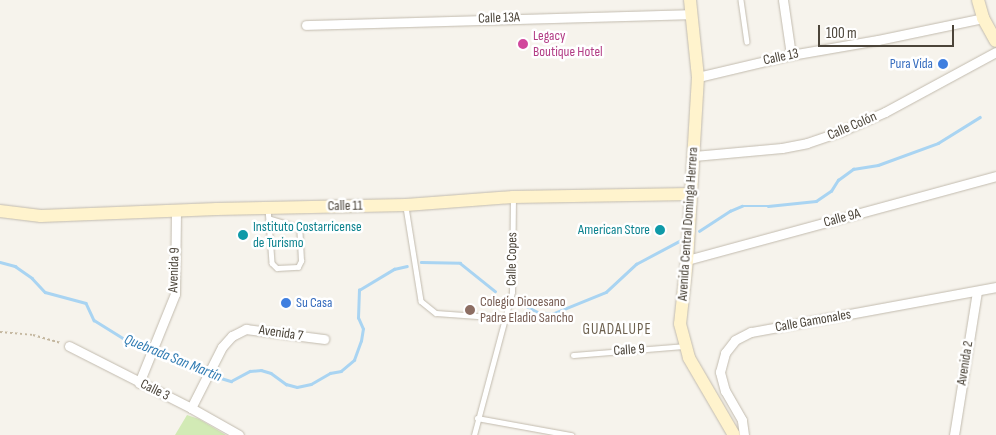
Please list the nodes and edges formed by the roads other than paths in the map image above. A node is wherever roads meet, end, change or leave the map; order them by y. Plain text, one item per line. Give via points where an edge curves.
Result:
1 (690, 0) edge
2 (741, 0) edge
3 (783, 0) edge
4 (978, 0) edge
5 (692, 14) junction
6 (983, 18) junction
7 (306, 25) dead end
8 (996, 41) edge
9 (746, 42) dead end
10 (996, 52) edge
11 (791, 54) junction
12 (698, 77) junction
13 (694, 156) junction
14 (996, 176) edge
15 (691, 194) junction
16 (513, 197) junction
17 (406, 205) junction
18 (176, 210) junction
19 (0, 211) edge
20 (268, 213) junction
21 (687, 260) junction
22 (996, 287) edge
23 (977, 292) junction
24 (505, 318) junction
25 (324, 339) dead end
26 (70, 346) road end
27 (685, 346) junction
28 (573, 355) dead end
29 (139, 383) junction
30 (191, 408) junction
31 (477, 418) junction
32 (239, 435) edge
33 (474, 435) edge
34 (571, 435) edge
35 (734, 435) edge
36 (744, 435) edge
37 (954, 435) edge

1 - 5 street, Avenida Central Dominga Herrera
2 - 9 lane
3 - 11 street
4 - 6 street
5 - 7 street, Calle 13A
5 - 12 street, Avenida Central Dominga Herrera
6 - 8 street
6 - 11 street, Calle 13
10 - 13 street, Calle Colón via 885,112 840,132 782,148
11 - 12 street, Calle 13
12 - 13 street, Avenida Central Dominga Herrera
13 - 15 street, Avenida Central Dominga Herrera
14 - 21 street, Calle 9A
15 - 16 street, Calle 11
15 - 21 street, Avenida Central Dominga Herrera
16 - 17 street, Calle 11
16 - 24 lane, Calle Copes via 514,273
17 - 20 street, Calle 11
17 - 24 lane via 421,301 436,313
18 - 19 street, Calle 11 via 41,216
18 - 20 street, Calle 11
18 - 29 street, Avenida 9 via 175,294
20 - 20 lane via 272,263 277,268 298,267 301,261 299,228
21 - 27 street, Avenida Central Dominga Herrera via 680,324
22 - 23 street, Calle Gamonales
23 - 36 street, Calle Gamonales via 751,332 734,340 724,353 720,372 725,391 742,420
23 - 37 street, Avenida 2
24 - 31 lane, Calle Copes
25 - 30 street, Avenida 7 via 246,329 232,336 208,370
26 - 29 street, Calle 3
27 - 28 lane, Calle 9
27 - 35 street, Avenida Central Dominga Herrera
29 - 30 street, Calle 3
30 - 32 street, Calle 3
31 - 33 lane, Calle Copes
31 - 34 lane

